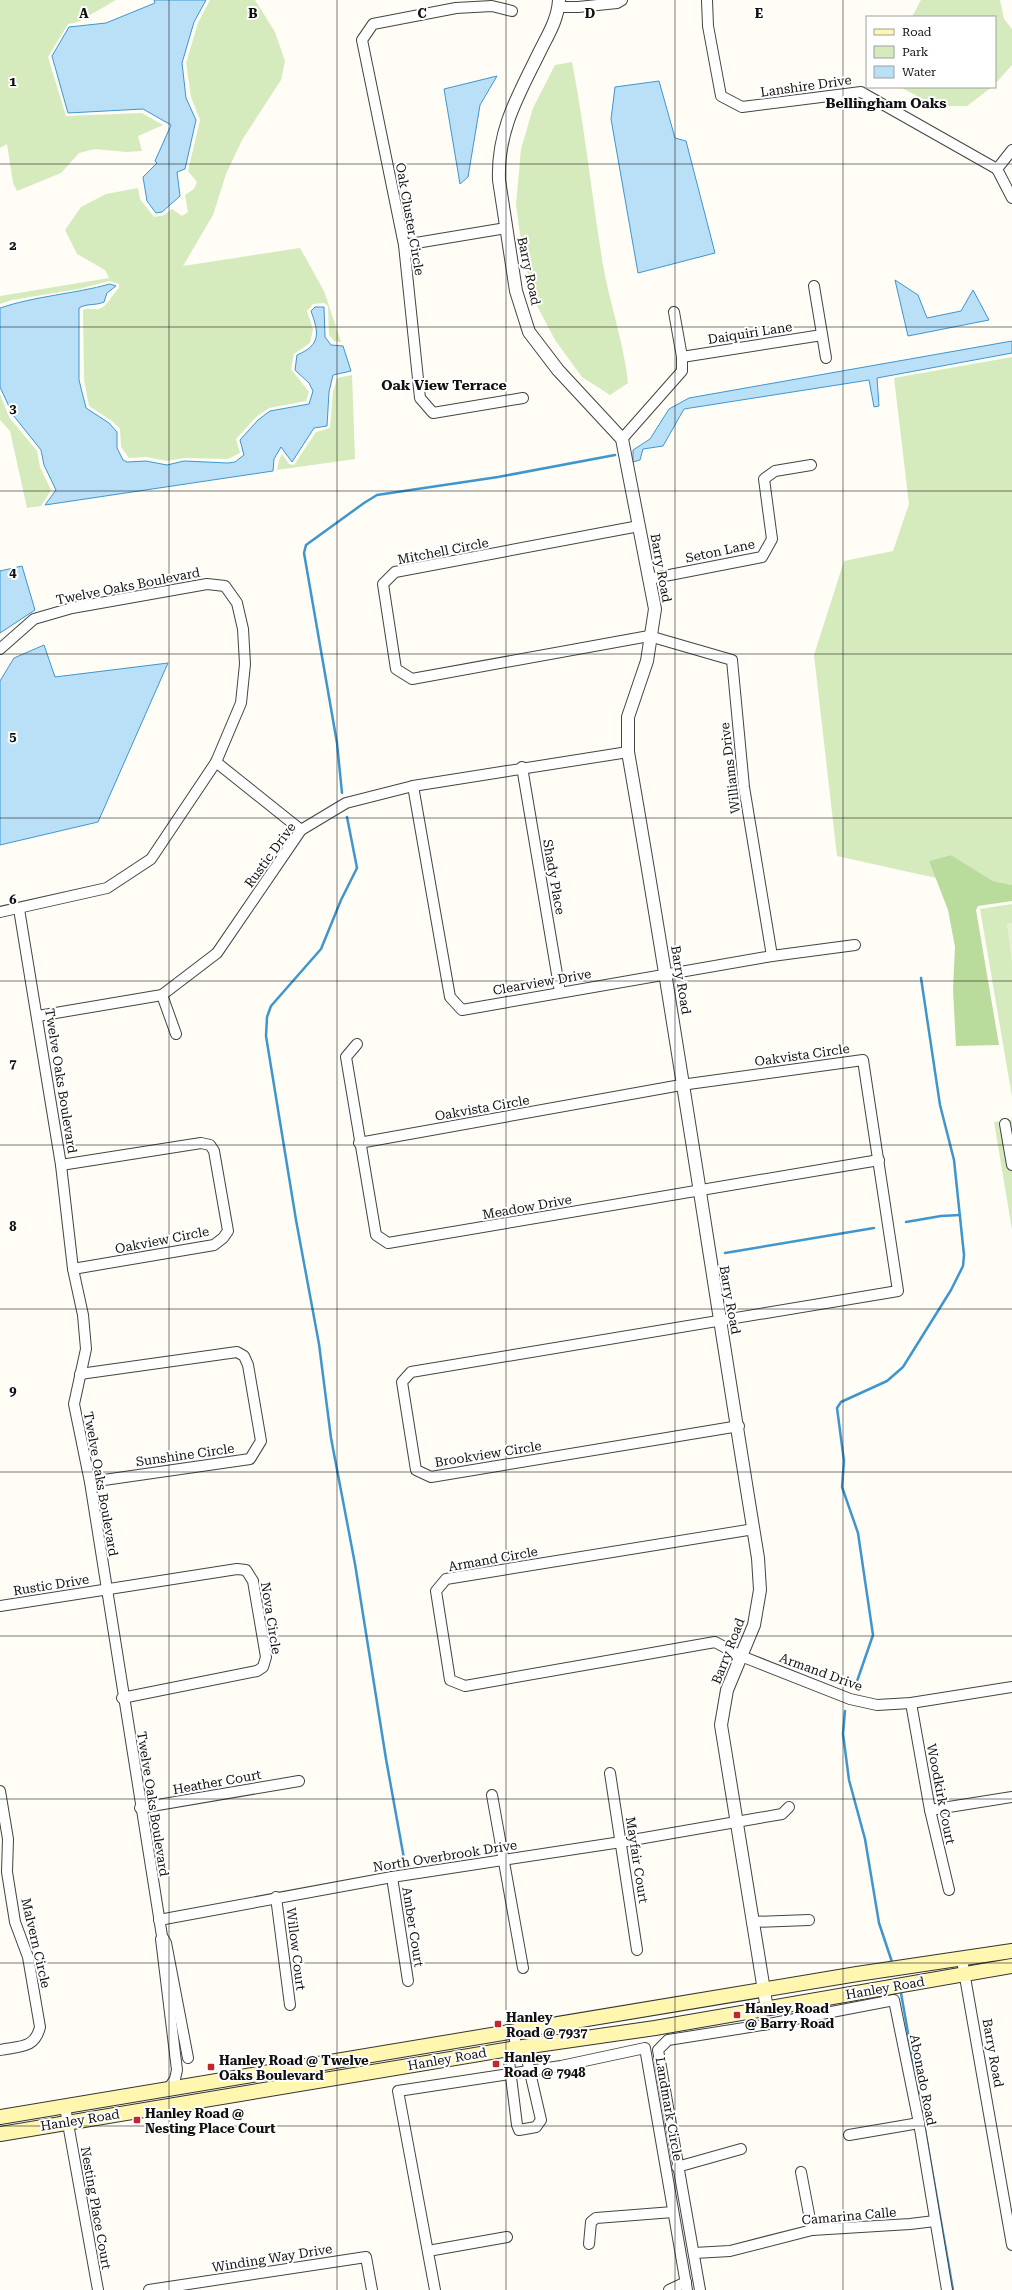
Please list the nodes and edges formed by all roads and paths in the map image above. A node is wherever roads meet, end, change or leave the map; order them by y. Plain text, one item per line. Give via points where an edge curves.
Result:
1 (622, 0) edge
2 (707, 0) edge
3 (456, 4) edge
4 (559, 4) edge
5 (512, 11) dead end
6 (1012, 150) edge
7 (997, 169) junction
8 (1012, 198) edge
9 (506, 228) junction
10 (404, 245) junction
11 (814, 286) dead end
12 (674, 312) dead end
13 (822, 334) junction
14 (682, 357) junction
15 (826, 358) dead end
16 (523, 398) dead end
17 (622, 439) junction
18 (811, 465) dead end
19 (639, 526) junction
20 (649, 579) junction
21 (649, 636) junction
22 (0, 649) edge
23 (628, 752) junction
24 (216, 762) junction
25 (522, 767) junction
26 (413, 786) junction
27 (301, 830) junction
28 (19, 908) junction
29 (0, 912) edge
30 (855, 945) dead end
31 (772, 956) junction
32 (667, 975) junction
33 (560, 992) junction
34 (162, 995) junction
35 (38, 1016) junction
36 (176, 1034) dead end
37 (357, 1044) dead end
38 (681, 1085) junction
39 (1005, 1124) dead end
40 (360, 1143) junction
41 (880, 1160) junction
42 (61, 1165) junction
43 (1012, 1165) edge
44 (698, 1191) junction
45 (73, 1269) junction
46 (719, 1320) junction
47 (80, 1374) junction
48 (739, 1426) junction
49 (90, 1482) junction
50 (754, 1529) junction
51 (107, 1590) junction
52 (0, 1606) edge
53 (741, 1656) junction
54 (1012, 1687) edge
55 (122, 1698) junction
56 (911, 1703) junction
57 (610, 1773) dead end
58 (299, 1781) dead end
59 (0, 1791) edge
60 (492, 1795) dead end
61 (1012, 1797) edge
62 (789, 1807) dead end
63 (140, 1808) junction
64 (930, 1810) junction
65 (736, 1822) junction
66 (621, 1842) junction
67 (503, 1859) junction
68 (392, 1877) junction
69 (949, 1890) dead end
70 (276, 1897) junction
71 (159, 1920) junction
72 (808, 1920) dead end
73 (752, 1922) junction
74 (162, 1936) junction
75 (637, 1950) dead end
76 (1012, 1951) edge
77 (1012, 1966) edge
78 (963, 1967) junction
79 (523, 1968) dead end
80 (408, 1981) dead end
81 (763, 1990) junction
82 (290, 2005) dead end
83 (767, 2009) junction
84 (769, 2024) junction
85 (514, 2032) junction
86 (184, 2038) junction
87 (172, 2040) junction
88 (516, 2048) junction
89 (0, 2050) edge
90 (188, 2058) dead end
91 (530, 2069) junction
92 (510, 2072) junction
93 (248, 2076) junction
94 (168, 2089) junction
95 (179, 2105) junction
96 (65, 2106) junction
97 (0, 2118) edge
98 (68, 2122) junction
99 (919, 2123) junction
100 (0, 2134) edge
101 (849, 2135) dead end
102 (741, 2149) dead end
103 (677, 2167) junction
104 (801, 2172) dead end
105 (673, 2212) junction
106 (935, 2221) junction
107 (812, 2230) junction
108 (507, 2237) dead end
109 (590, 2244) dead end
110 (1012, 2246) edge
111 (428, 2251) junction
112 (694, 2253) junction
113 (686, 2286) edge
114 (98, 2290) edge
115 (150, 2290) edge
116 (372, 2290) edge
117 (435, 2290) edge
118 (669, 2290) edge
119 (700, 2290) edge
120 (947, 2290) edge

1 - 4 street via 617,3 578,7
2 - 7 street, Lanshire Drive via 708,26 721,96 742,107 861,92
3 - 5 street, Oak Cluster Circle via 492,6
3 - 10 street, Oak Cluster Circle via 373,24 362,40
4 - 9 street, Barry Road via 555,22 508,116 502,141 498,164
6 - 7 street
7 - 8 street
9 - 10 street
9 - 17 street, Barry Road via 516,291 529,332 558,370
10 - 16 street, Oak Cluster Circle via 420,398 433,413
11 - 13 street
12 - 14 street
13 - 14 street, Daiquiri Lane
13 - 15 street
14 - 17 street via 682,371
17 - 19 street, Barry Road
18 - 20 street, Seton Lane via 776,471 764,479 772,539 762,557
19 - 20 street, Barry Road
19 - 21 street, Mitchell Circle via 395,572 383,584 396,669 412,679
20 - 21 street, Barry Road via 655,609
21 - 23 street, Barry Road via 647,662 628,717
21 - 31 street, Williams Drive via 732,660 744,786
22 - 24 street, Twelve Oaks Boulevard via 34,619 72,608 207,584 225,586 237,603 243,629 246,664 241,703
23 - 25 street, Rustic Drive
23 - 32 street, Barry Road
24 - 27 street
24 - 28 street, Twelve Oaks Boulevard via 151,859 107,888
25 - 26 street, Rustic Drive
25 - 33 street, Shady Place
26 - 27 street, Rustic Drive via 346,803
26 - 33 street, Clearview Drive via 450,997 462,1010
27 - 34 street, Rustic Drive via 217,953
28 - 29 street
28 - 35 street, Twelve Oaks Boulevard
30 - 31 street, Clearview Drive
31 - 32 street, Clearview Drive
32 - 33 street, Clearview Drive
32 - 38 street, Barry Road
34 - 35 street, Rustic Drive
34 - 36 street
35 - 42 street, Twelve Oaks Boulevard
37 - 40 street, Meadow Drive via 346,1057
38 - 40 street, Oakvista Circle
38 - 41 street, Oakvista Circle via 863,1060
38 - 44 street, Barry Road
39 - 43 street
40 - 44 street, Meadow Drive via 376,1235 388,1243
41 - 44 street, Meadow Drive
41 - 46 street, Oakvista Circle via 898,1291
42 - 45 street, Twelve Oaks Boulevard
42 - 45 street, Oakview Circle via 201,1143 210,1145 214,1151 228,1231 214,1245
44 - 46 street, Barry Road
45 - 47 street, Twelve Oaks Boulevard via 83,1315 86,1349
46 - 48 street, Barry Road
46 - 48 street, Brookview Circle via 411,1372 402,1382 416,1470 431,1477
47 - 49 street, Twelve Oaks Boulevard via 74,1404
47 - 49 street, Sunshine Circle via 237,1352 244,1356 248,1365 261,1441 250,1459
48 - 50 street, Barry Road
49 - 51 street, Twelve Oaks Boulevard
50 - 53 street, Barry Road via 760,1590 754,1625
50 - 53 street, Armand Circle via 446,1579 436,1591 450,1680 465,1686 715,1642
51 - 52 street, Rustic Drive
51 - 55 street, Twelve Oaks Boulevard
51 - 55 street, Nova Circle via 246,1570 252,1581 266,1657 263,1667 257,1671
53 - 56 street, Armand Drive via 850,1699 878,1705
53 - 65 street, Barry Road via 727,1690 721,1725
54 - 56 street, Armand Drive
55 - 63 street, Twelve Oaks Boulevard
56 - 64 street, Woodkirk Court
57 - 66 street, Mayfair Court
58 - 63 street, Heather Court
59 - 89 street, Malvern Circle via 8,1839 7,1872 15,1922 28,1956 40,2027 38,2038 29,2045
60 - 67 street
61 - 64 street
62 - 65 street, North Overbrook Drive via 782,1814
63 - 71 street, Twelve Oaks Boulevard
64 - 69 street, Woodkirk Court
65 - 66 street, North Overbrook Drive
65 - 73 street, Barry Road
66 - 67 street, North Overbrook Drive
66 - 75 street, Mayfair Court
67 - 68 street, North Overbrook Drive
67 - 79 street
68 - 70 street, North Overbrook Drive
68 - 80 street, Amber Court
70 - 71 street, North Overbrook Drive
70 - 82 street, Willow Court
71 - 74 street, Twelve Oaks Boulevard
72 - 73 street
73 - 81 street, Barry Road
74 - 86 street, Twelve Oaks Boulevard via 166,1943
74 - 87 street, Twelve Oaks Boulevard via 160,1944
76 - 78 main road, Hanley Road
77 - 78 main road, Hanley Road
78 - 81 main road, Hanley Road
78 - 83 main road, Hanley Road
78 - 110 street, Barry Road
81 - 83 street, Barry Road
81 - 85 main road, Hanley Road
83 - 84 street
83 - 88 main road, Hanley Road
84 - 99 street, Abonado Road via 894,2000
84 - 103 street, Abonado Road via 668,2040 658,2050
85 - 88 street
85 - 93 main road, Hanley Road
86 - 87 street
86 - 90 street, Twelve Oaks Boulevard
87 - 94 street, Twelve Oaks Boulevard via 176,2075
88 - 91 street via 526,2055
88 - 92 street via 509,2061
88 - 95 main road, Hanley Road
91 - 92 street, Landmark Circle
91 - 92 street via 541,2120 536,2128 523,2130 519,2130 517,2125
91 - 105 street, Landmark Circle via 561,2066 645,2048
92 - 111 street, Landmark Circle via 398,2091
93 - 94 main road, Hanley Road
93 - 95 main road via 238,2085 186,2094
94 - 96 main road, Hanley Road
95 - 98 main road, Hanley Road
96 - 97 main road, Hanley Road
96 - 98 street, Nesting Place Court
98 - 100 main road, Hanley Road
98 - 114 street, Nesting Place Court
99 - 101 street
99 - 106 street, Abonado Road
102 - 103 street
103 - 112 street, Abonado Road
104 - 107 street
105 - 109 street via 596,2218 591,2222
105 - 113 street, Landmark Circle
106 - 107 street, Camarina Calle
106 - 120 street, Abonado Road
107 - 112 street, Camarina Calle via 730,2251
108 - 111 street
111 - 117 street, Landmark Circle
112 - 119 street, Abonado Road
113 - 118 street
115 - 116 street, Winding Way Drive via 366,2257

